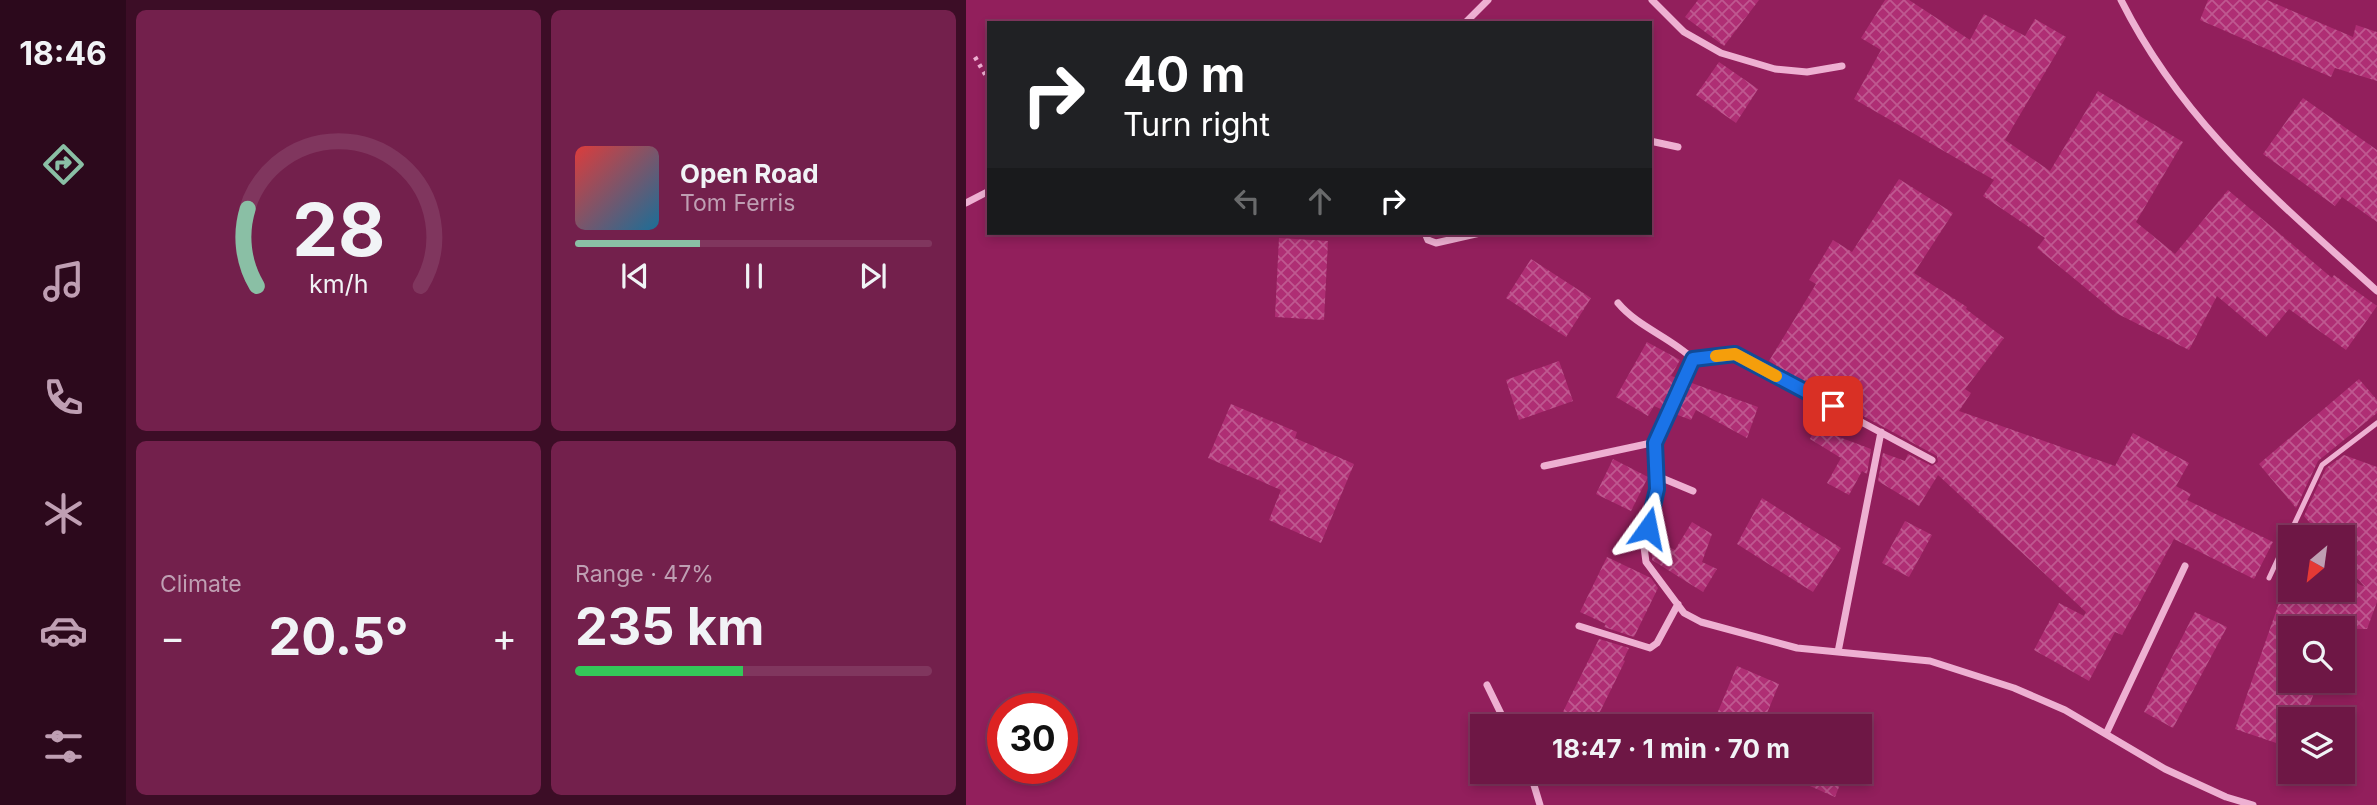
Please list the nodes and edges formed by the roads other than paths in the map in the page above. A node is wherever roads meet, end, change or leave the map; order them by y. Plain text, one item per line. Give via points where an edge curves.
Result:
1 (1488, 0) edge
2 (1652, 0) edge
3 (2122, 0) edge
4 (1469, 21) edge
5 (1842, 66) dead end
6 (1652, 141) edge
7 (1678, 147) dead end
8 (987, 192) edge
9 (966, 203) edge
10 (1426, 235) edge
11 (1471, 235) edge
12 (2377, 290) edge
13 (1618, 303) dead end
14 (1693, 359) junction
15 (2377, 423) edge
16 (1881, 432) junction
17 (1656, 442) junction
18 (1932, 460) dead end
19 (1545, 467) dead end
20 (1657, 476) junction
21 (1693, 491) dead end
22 (2185, 566) dead end
23 (2269, 578) dead end
24 (1678, 604) junction
25 (1579, 626) dead end
26 (1838, 652) junction
27 (1487, 685) dead end
28 (1501, 714) edge
29 (2106, 734) junction
30 (1534, 784) edge
31 (1540, 805) edge
32 (2253, 805) edge

1 - 4 street
2 - 5 street via 1685,32 1721,53 1775,69 1807,72
3 - 12 street via 2176,90 2219,144
6 - 7 street
8 - 9 street
10 - 11 street via 1436,243
13 - 14 street
14 - 16 street via 1735,354
14 - 17 street
15 - 23 lane via 2322,465
16 - 18 street
16 - 26 street
17 - 19 street
17 - 20 street
20 - 21 street
20 - 24 street via 1644,547 1646,562
22 - 29 street
24 - 25 street via 1650,648
24 - 26 street via 1701,622 1797,648
26 - 29 street via 1930,661 2014,688
27 - 28 street
29 - 32 street via 2165,769
30 - 31 street

